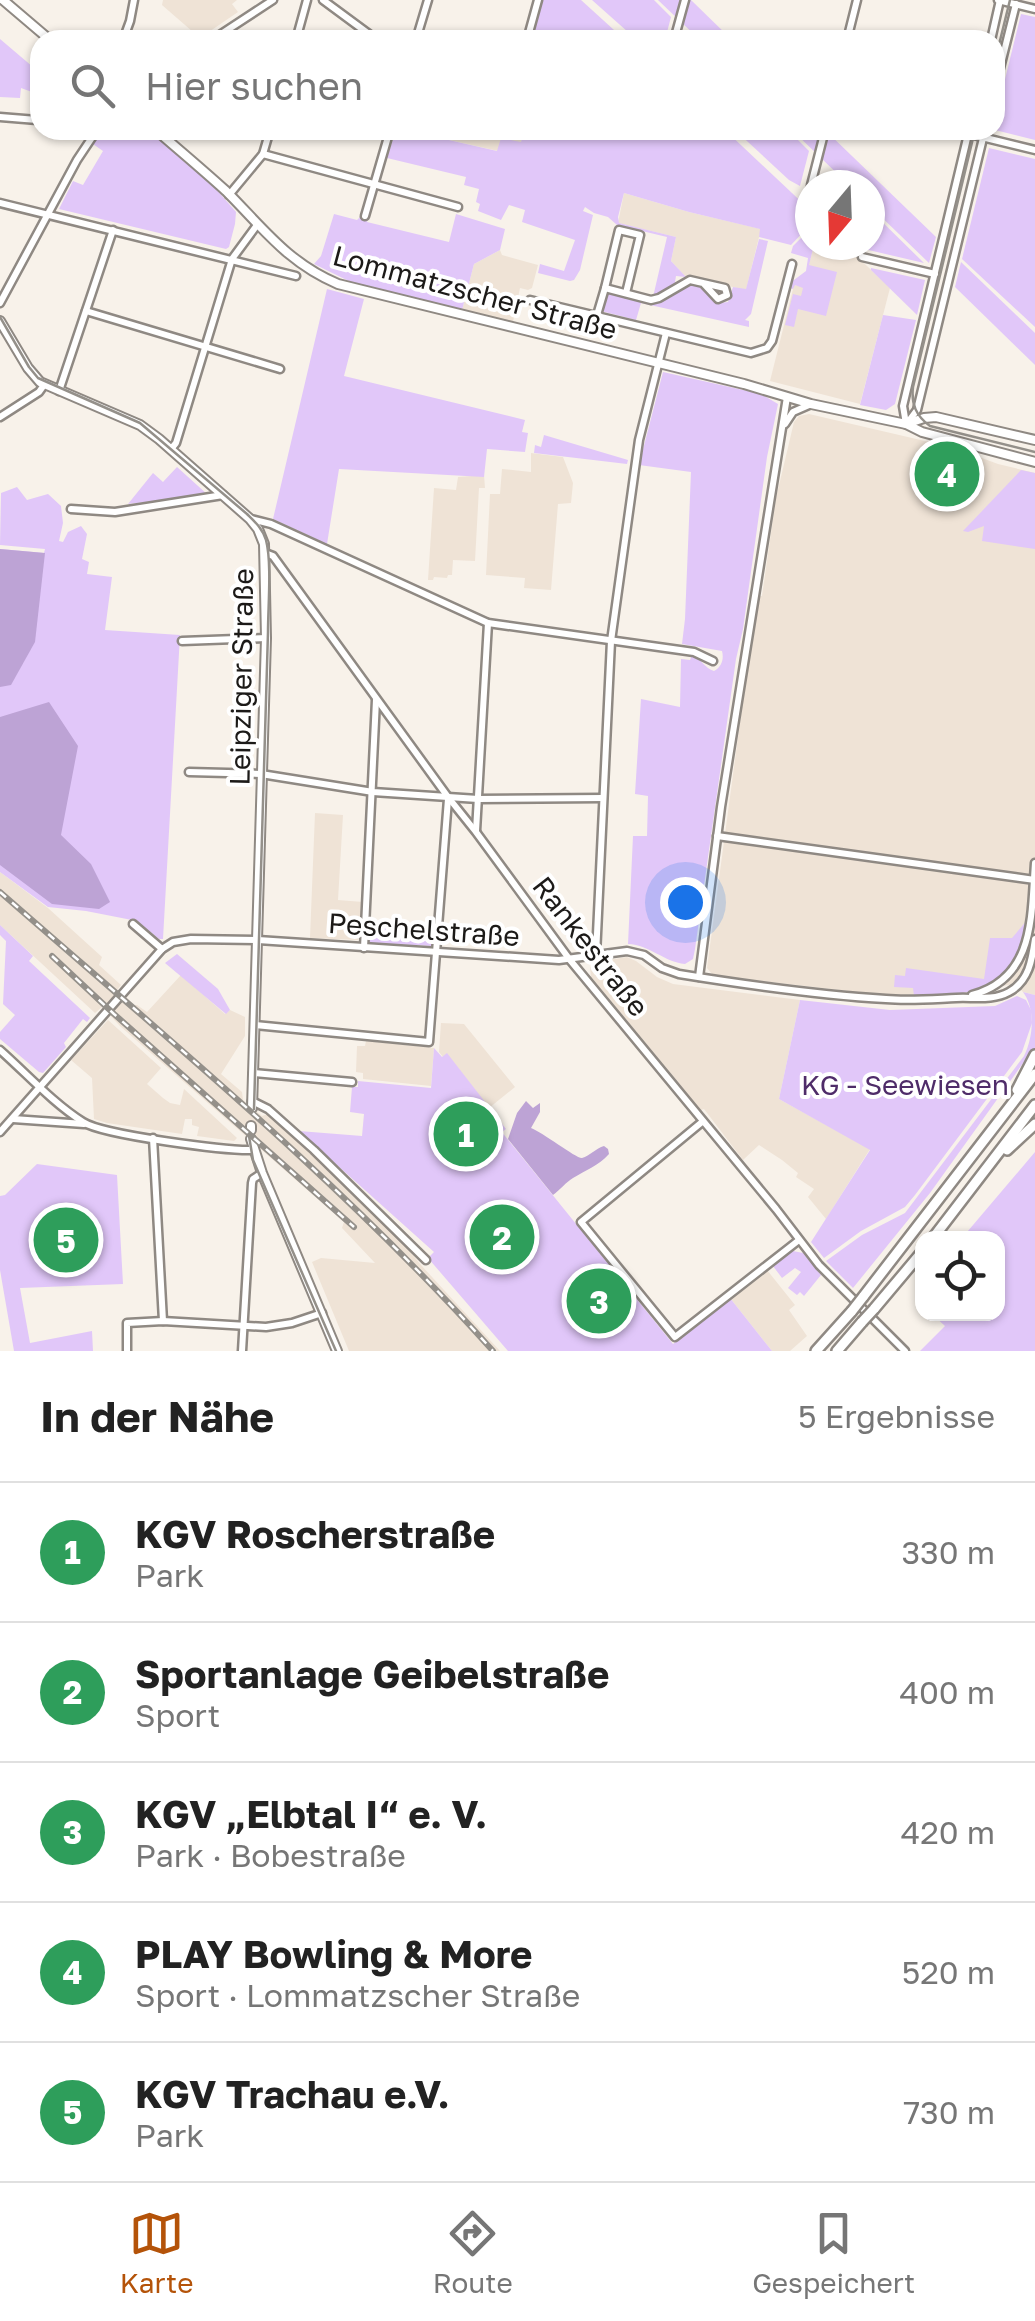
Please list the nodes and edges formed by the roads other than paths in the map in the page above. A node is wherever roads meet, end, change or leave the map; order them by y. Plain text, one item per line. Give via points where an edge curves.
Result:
1 (134, 0) edge
2 (272, 0) edge
3 (308, 0) edge
4 (323, 0) edge
5 (428, 0) edge
6 (538, 0) edge
7 (685, 0) edge
8 (857, 0) edge
9 (999, 0) edge
10 (2, 3) edge
11 (1016, 4) junction
12 (1035, 8) edge
13 (38, 30) edge
14 (127, 30) edge
15 (227, 30) edge
16 (299, 30) edge
17 (364, 30) edge
18 (419, 30) edge
19 (530, 30) edge
20 (677, 30) edge
21 (850, 30) edge
22 (993, 30) edge
23 (1005, 48) edge
24 (0, 117) edge
25 (30, 119) edge
26 (90, 140) edge
27 (167, 140) edge
28 (267, 140) edge
29 (387, 140) edge
30 (822, 140) edge
31 (967, 140) edge
32 (983, 140) edge
33 (1003, 140) edge
34 (1035, 150) edge
35 (263, 154) junction
36 (814, 170) edge
37 (374, 185) junction
38 (229, 195) junction
39 (0, 203) edge
40 (458, 207) dead end
41 (48, 214) junction
42 (365, 216) dead end
43 (257, 225) junction
44 (113, 230) junction
45 (232, 259) junction
46 (878, 260) edge
47 (792, 264) dead end
48 (934, 274) junction
49 (296, 276) dead end
50 (703, 283) dead end
51 (604, 288) junction
52 (626, 293) junction
53 (530, 300) dead end
54 (0, 303) edge
55 (86, 311) junction
56 (597, 315) junction
57 (0, 321) edge
58 (666, 333) junction
59 (204, 348) junction
60 (658, 363) junction
61 (280, 369) dead end
62 (44, 385) junction
63 (59, 391) junction
64 (787, 397) junction
65 (920, 401) junction
66 (812, 404) junction
67 (0, 414) edge
68 (936, 417) junction
69 (906, 424) junction
70 (784, 425) junction
71 (1035, 440) edge
72 (170, 449) junction
73 (1035, 462) edge
74 (223, 495) junction
75 (71, 508) dead end
76 (250, 519) junction
77 (265, 553) junction
78 (488, 623) junction
79 (266, 638) junction
80 (182, 641) dead end
81 (611, 642) junction
82 (713, 661) dead end
83 (376, 697) junction
84 (189, 772) dead end
85 (262, 774) junction
86 (373, 792) junction
87 (448, 798) junction
88 (604, 798) junction
89 (478, 800) junction
90 (476, 832) junction
91 (717, 836) junction
92 (1035, 863) edge
93 (1034, 880) edge
94 (133, 924) dead end
95 (258, 940) junction
96 (1035, 940) edge
97 (162, 948) junction
98 (364, 948) junction
99 (436, 954) junction
100 (596, 955) junction
101 (570, 960) junction
102 (699, 977) junction
103 (962, 998) junction
104 (255, 1025) junction
105 (0, 1050) edge
106 (1035, 1055) edge
107 (253, 1073) junction
108 (1035, 1074) edge
109 (352, 1082) dead end
110 (41, 1086) junction
111 (252, 1104) joint
112 (1035, 1106) edge
113 (1004, 1115) junction
114 (13, 1119) junction
115 (702, 1122) junction
116 (86, 1124) junction
117 (1035, 1124) edge
118 (0, 1132) edge
119 (251, 1132) dead end
120 (153, 1138) junction
121 (254, 1150) junction
122 (990, 1165) junction
123 (262, 1173) junction
124 (939, 1231) edge
125 (799, 1240) junction
126 (426, 1260) dead end
127 (915, 1260) edge
128 (322, 1314) junction
129 (163, 1321) junction
130 (243, 1327) junction
131 (127, 1351) edge
132 (242, 1351) edge
133 (337, 1351) edge
134 (816, 1351) edge
135 (837, 1351) edge
136 (905, 1351) edge

1 - 14 street
2 - 15 street
3 - 16 street
4 - 17 street
5 - 18 street
6 - 19 street
7 - 20 street
8 - 21 street
9 - 11 street
9 - 22 street
10 - 13 main road
11 - 12 street
11 - 23 street
24 - 25 street
26 - 41 street
27 - 38 main road, Lommatzscher Straße
28 - 35 street
29 - 37 street
30 - 36 street
31 - 48 street
32 - 65 street
33 - 34 street
35 - 37 street
35 - 38 street
37 - 40 street
37 - 42 street
38 - 43 main road, Lommatzscher Straße
39 - 41 street
41 - 44 street
41 - 54 street
43 - 45 street
43 - 60 main road, Lommatzscher Straße via 290,257 338,284
44 - 45 street
44 - 55 street
45 - 49 street
45 - 59 street
46 - 48 street
47 - 58 street, Lommatzscher Straße via 767,348 751,353
48 - 69 street via 903,406
50 - 52 street, Lommatzscher Straße via 690,280 651,300
51 - 52 street, Lommatzscher Straße
51 - 52 street, Lommatzscher Straße via 618,230 640,234
51 - 56 street, Lommatzscher Straße
53 - 56 street, Lommatzscher Straße
55 - 59 street
55 - 63 street
56 - 58 street, Lommatzscher Straße
57 - 62 main road
58 - 60 street
59 - 61 street
59 - 72 street
60 - 64 main road, Lommatzscher Straße
60 - 81 street via 639,440
62 - 63 main road, Leipziger Straße
62 - 67 street
63 - 72 main road, Leipziger Straße via 140,424
64 - 66 main road, Lommatzscher Straße
64 - 70 street
65 - 68 street
65 - 69 street
66 - 69 main road, Lommatzscher Straße
66 - 70 street
68 - 69 main road, Lommatzscher Straße
68 - 71 main road, Lommatzscher Straße
69 - 73 main road, Lommatzscher Straße
70 - 91 street
72 - 74 main road, Leipziger Straße
74 - 75 street via 115,512
74 - 76 main road, Leipziger Straße
76 - 77 main road, Leipziger Straße
76 - 78 street
77 - 79 main road, Leipziger Straße
77 - 83 street, Rankestraße via 274,556
78 - 81 street
78 - 89 street
79 - 80 street
79 - 85 main road, Leipziger Straße
81 - 82 street via 694,652
81 - 88 street
83 - 86 street
83 - 87 street, Rankestraße
84 - 85 street
85 - 86 street
85 - 95 main road, Leipziger Straße
86 - 87 street
86 - 98 street
87 - 89 street
87 - 90 street, Rankestraße
87 - 99 street
88 - 89 street
88 - 100 street
89 - 90 street
90 - 101 street, Rankestraße
91 - 93 street
91 - 102 street
92 - 93 street, Peschelstraße
93 - 103 street, Peschelstraße via 1018,966 992,988
94 - 97 street
95 - 97 street, Peschelstraße via 191,939
95 - 98 street, Peschelstraße
95 - 104 main road, Leipziger Straße
96 - 103 street, Peschelstraße via 1030,969 1014,989
97 - 110 street
98 - 99 street, Peschelstraße
99 - 101 street, Peschelstraße
99 - 104 street via 429,1042
100 - 101 street, Peschelstraße
100 - 102 street, Peschelstraße via 635,952 672,972
101 - 115 street, Rankestraße
102 - 103 street, Peschelstraße via 885,999
104 - 107 main road, Leipziger Straße
105 - 110 street
106 - 113 highway
107 - 109 street
107 - 111 main road, Leipziger Straße
108 - 113 highway
110 - 114 street
110 - 116 street
111 - 126 street via 268,1109 314,1150
112 - 122 highway
113 - 134 highway, bridge
114 - 116 street
114 - 118 street
115 - 125 street, Rankestraße
115 - 125 street via 580,1222 675,1337
116 - 120 street
117 - 122 highway
119 - 121 main road
120 - 121 street
120 - 129 street
121 - 123 main road
122 - 124 highway
123 - 128 main road
123 - 130 street via 252,1182
125 - 136 street, Rankestraße
127 - 135 highway, bridge
128 - 130 street
128 - 133 main road
129 - 130 street
129 - 131 street via 127,1324
130 - 132 street

